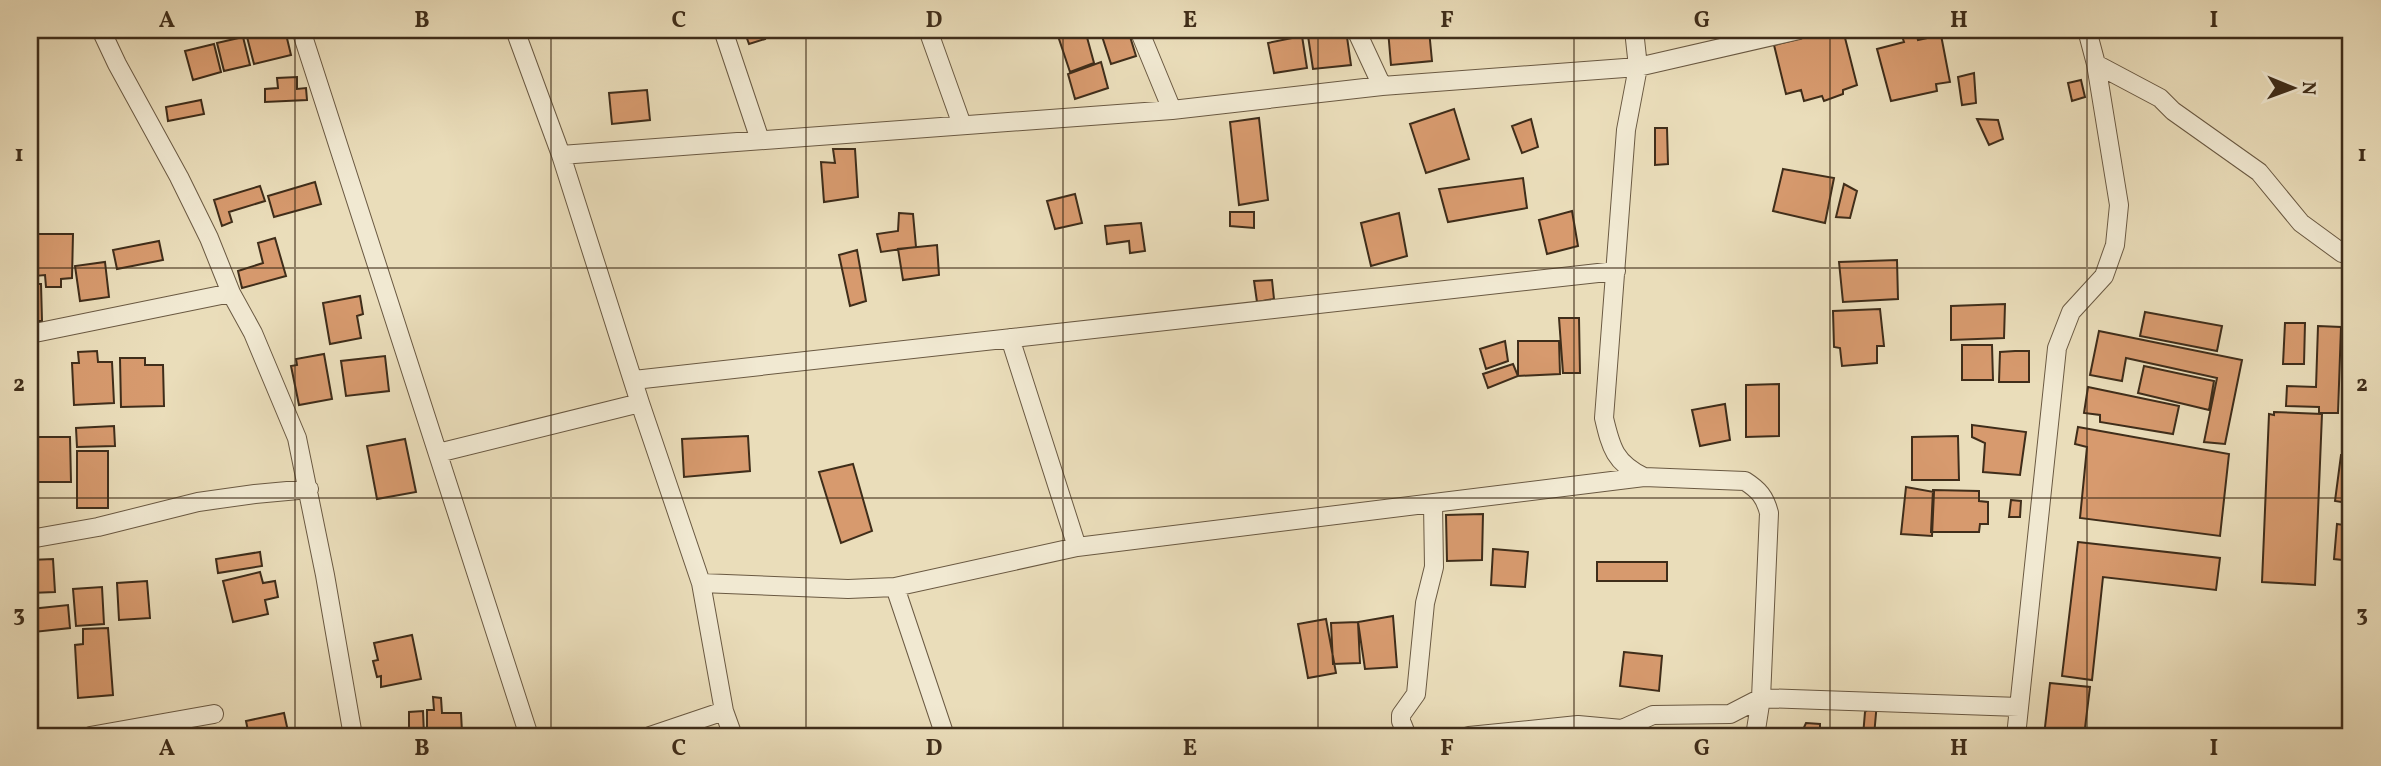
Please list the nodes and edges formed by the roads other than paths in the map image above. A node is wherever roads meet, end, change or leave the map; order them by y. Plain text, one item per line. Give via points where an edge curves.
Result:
1 (101, 30) edge
2 (301, 30) edge
3 (515, 30) edge
4 (723, 30) edge
5 (928, 30) edge
6 (1139, 30) edge
7 (1356, 30) edge
8 (1634, 30) edge
9 (1799, 30) edge
10 (2087, 30) edge
11 (2096, 64) junction
12 (1638, 67) junction
13 (1382, 86) junction
14 (1172, 110) junction
15 (962, 125) junction
16 (760, 140) junction
17 (561, 155) junction
18 (2351, 254) edge
19 (1616, 271) junction
20 (231, 293) junction
21 (30, 334) edge
22 (1010, 338) junction
23 (634, 380) junction
24 (640, 403) junction
25 (438, 453) junction
26 (1644, 477) junction
27 (309, 489) junction
28 (1433, 503) junction
29 (30, 538) edge
30 (1077, 547) junction
31 (701, 583) junction
32 (895, 587) junction
33 (1761, 698) junction
34 (2019, 707) junction
35 (724, 711) junction
36 (214, 714) dead end
37 (90, 736) edge
38 (353, 736) edge
39 (529, 736) edge
40 (650, 736) edge
41 (733, 736) edge
42 (945, 736) edge
43 (1407, 736) edge
44 (1469, 736) edge
45 (1755, 736) edge
46 (2016, 736) edge

1 - 20 street via 179,177
2 - 25 street
3 - 17 street
4 - 16 street
5 - 15 street
6 - 14 street
7 - 13 street
8 - 12 street
9 - 12 street
10 - 11 street
11 - 18 street via 2160,98 2259,172 2301,223 2342,253
11 - 34 street via 2119,205 2115,245 2104,276 2071,312 2057,348
12 - 13 street
12 - 19 street via 1626,130
13 - 14 street
14 - 15 street
15 - 16 street
16 - 17 street
17 - 23 street
19 - 22 street
19 - 26 street via 1605,418 1611,447 1629,470
20 - 21 street
20 - 27 street via 297,438
22 - 23 street
22 - 30 street
23 - 24 street
24 - 25 street
24 - 31 street
25 - 39 street
26 - 28 street
26 - 33 street via 1745,481 1765,500 1769,513
27 - 29 street via 198,502
27 - 38 street
28 - 30 street
28 - 43 street via 1434,567 1424,603 1416,694 1401,715
30 - 32 street
31 - 32 street
31 - 35 street
32 - 42 street
33 - 34 street
33 - 44 street via 1730,714 1653,715 1622,729 1578,725
33 - 45 street
34 - 46 street
35 - 40 street
35 - 41 street
36 - 37 street

